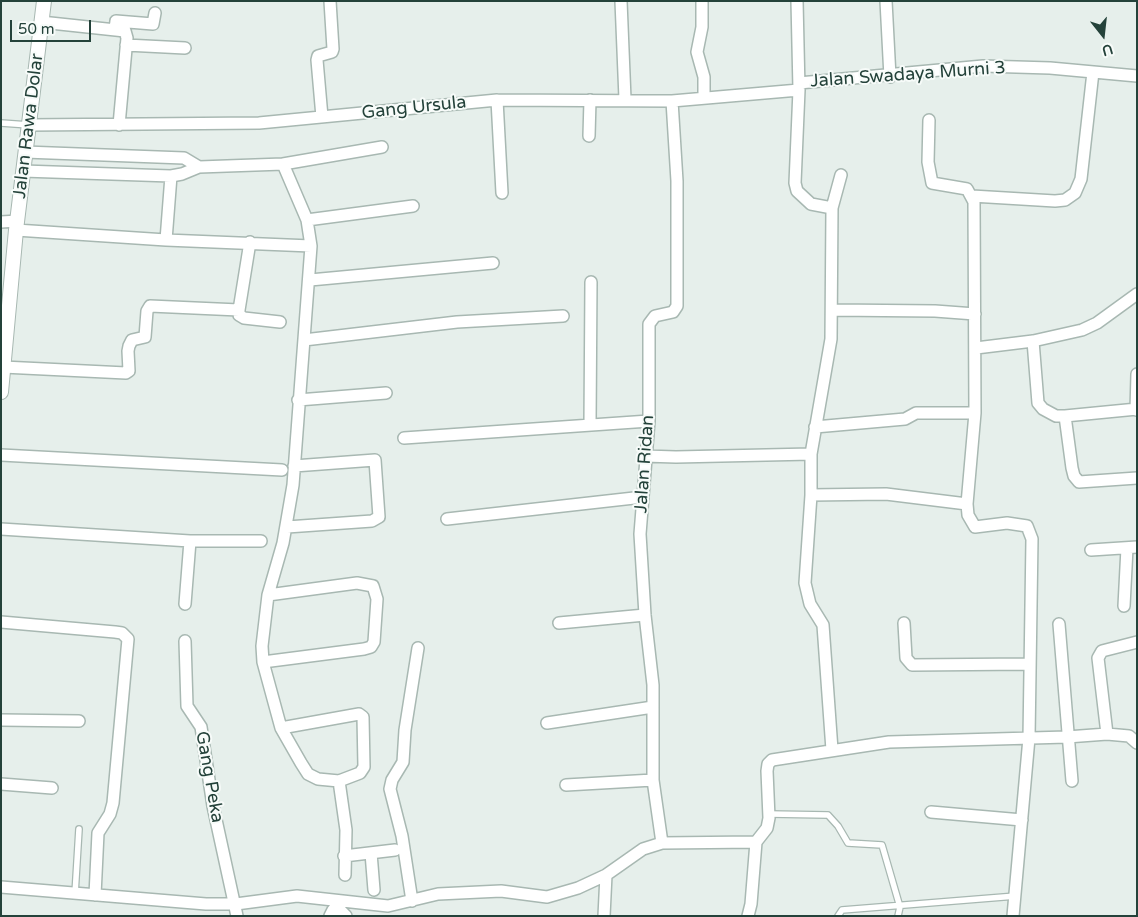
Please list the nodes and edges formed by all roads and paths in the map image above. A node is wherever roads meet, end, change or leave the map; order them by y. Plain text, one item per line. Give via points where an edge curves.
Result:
1 (44, 1) edge
2 (330, 1) edge
3 (621, 1) edge
4 (702, 1) edge
5 (797, 1) edge
6 (886, 1) edge
7 (155, 13) dead end
8 (41, 22) junction
9 (115, 30) junction
10 (126, 45) junction
11 (185, 48) dead end
12 (1093, 72) junction
13 (1137, 76) edge
14 (890, 77) junction
15 (799, 87) junction
16 (704, 98) junction
17 (624, 99) junction
18 (498, 100) junction
19 (590, 100) junction
20 (672, 101) junction
21 (322, 117) junction
22 (929, 120) dead end
23 (1, 123) edge
24 (29, 125) junction
25 (118, 125) junction
26 (589, 136) dead end
27 (382, 147) dead end
28 (25, 152) junction
29 (283, 164) junction
30 (198, 167) junction
31 (23, 171) junction
32 (841, 175) dead end
33 (171, 176) junction
34 (502, 193) dead end
35 (972, 196) junction
36 (413, 206) dead end
37 (832, 208) junction
38 (307, 220) junction
39 (1, 222) edge
40 (17, 226) junction
41 (166, 240) junction
42 (250, 242) junction
43 (311, 246) junction
44 (493, 264) dead end
45 (310, 280) junction
46 (591, 282) dead end
47 (1137, 294) edge
48 (239, 310) junction
49 (833, 310) junction
50 (975, 314) junction
51 (564, 316) dead end
52 (280, 322) dead end
53 (304, 340) junction
54 (1033, 341) junction
55 (3, 343) edge
56 (976, 348) junction
57 (3, 367) junction
58 (1137, 374) edge
59 (2, 385) edge
60 (1, 392) edge
61 (386, 393) dead end
62 (298, 400) junction
63 (1136, 409) edge
64 (975, 413) junction
65 (1065, 416) junction
66 (649, 421) junction
67 (590, 424) junction
68 (815, 427) junction
69 (404, 438) dead end
70 (811, 454) junction
71 (1, 456) edge
72 (645, 456) junction
73 (288, 468) junction
74 (1137, 478) edge
75 (811, 496) junction
76 (643, 497) junction
77 (967, 504) junction
78 (447, 519) dead end
79 (287, 527) junction
80 (1, 529) edge
81 (190, 541) junction
82 (261, 541) dead end
83 (1132, 547) edge
84 (1091, 550) dead end
85 (268, 595) junction
86 (185, 604) dead end
87 (1124, 606) dead end
88 (645, 615) junction
89 (1, 622) edge
90 (559, 623) dead end
91 (904, 623) dead end
92 (1058, 624) dead end
93 (186, 641) dead end
94 (1137, 642) edge
95 (418, 648) dead end
96 (263, 662) junction
97 (1028, 664) junction
98 (654, 707) junction
99 (1, 720) edge
100 (79, 721) dead end
101 (547, 723) dead end
102 (281, 728) junction
103 (1107, 734) junction
104 (1067, 737) junction
105 (1029, 738) junction
106 (1137, 742) edge
107 (832, 750) junction
108 (653, 780) junction
109 (1072, 780) dead end
110 (339, 781) junction
111 (1, 784) edge
112 (566, 785) dead end
113 (52, 788) dead end
114 (931, 812) dead end
115 (769, 814) junction
116 (1022, 820) junction
117 (79, 828) dead end
118 (756, 842) junction
119 (662, 843) junction
120 (396, 850) dead end
121 (371, 853) junction
122 (344, 856) junction
123 (345, 875) dead end
124 (606, 875) junction
125 (1, 887) edge
126 (374, 890) dead end
127 (75, 894) junction
128 (96, 895) junction
129 (1016, 896) junction
130 (412, 901) junction
131 (900, 907) junction
132 (236, 910) edge
133 (338, 910) edge
134 (604, 916) edge
135 (748, 916) edge
136 (838, 916) edge
137 (898, 916) edge
138 (1013, 916) edge

1 - 8 street, Jalan Rawa Dolar
2 - 21 street via 332,52 318,56 317,60
3 - 17 street
4 - 16 street via 702,27 697,52 704,77
5 - 15 street
6 - 14 street
7 - 9 street via 153,24 116,20
8 - 9 street
8 - 24 street, Jalan Rawa Dolar
9 - 10 street via 125,31
10 - 11 street
10 - 25 street
12 - 13 street, Jalan Swadaya Murni 3
12 - 14 street, Jalan Swadaya Murni 3 via 983,66
12 - 35 street via 1081,179 1075,193 1065,200 1055,201
14 - 15 street, Jalan Swadaya Murni 3
15 - 16 street, Gang Ursula
15 - 37 street via 797,191 811,204
16 - 20 street, Gang Ursula
17 - 19 street, Gang Ursula
17 - 20 street, Gang Ursula
18 - 19 street, Gang Ursula
18 - 21 street, Gang Ursula
18 - 34 street
19 - 26 street
20 - 66 street, Jalan Ridan via 677,181 677,306 673,312 655,316 649,324
21 - 25 street, Gang Ursula via 250,124
22 - 35 street via 928,162 932,183 962,187
23 - 24 lane
24 - 25 street, Gang Ursula
24 - 28 street, Jalan Rawa Dolar
27 - 29 street
28 - 30 street via 184,158
28 - 31 street, Jalan Rawa Dolar
29 - 30 street
29 - 38 street
30 - 33 street
31 - 33 street
31 - 40 street, Jalan Rawa Dolar
32 - 37 street
33 - 41 street
35 - 50 street via 975,214
36 - 38 street
37 - 49 street
38 - 43 street
39 - 40 street
40 - 41 street
40 - 55 street, Jalan Rawa Dolar
41 - 42 street
42 - 43 street
42 - 48 street
43 - 45 street
44 - 45 street
45 - 53 street
46 - 67 street
47 - 54 street via 1085,329
48 - 52 street via 239,315 244,318
48 - 57 street via 150,306 145,337 132,340 129,346 129,372 126,373
49 - 50 street
49 - 68 street via 830,353
50 - 56 street
51 - 53 street via 457,322
53 - 62 street
54 - 56 street
54 - 65 street via 1038,403 1049,413
55 - 57 street, Jalan Rawa Dolar
56 - 64 street
57 - 59 street, Jalan Rawa Dolar
58 - 63 street
59 - 60 street, Jalan Rawa Dolar
61 - 62 street
62 - 73 street
63 - 65 street
64 - 68 street via 916,412 905,419
64 - 77 street
65 - 74 street via 1076,480 1085,484
66 - 67 street
66 - 72 street, Jalan Ridan
67 - 69 street
68 - 70 street
70 - 72 street
70 - 75 street
71 - 73 street
72 - 76 street, Jalan Ridan
73 - 79 street
73 - 79 street via 375,460 379,517 372,521
75 - 77 street via 886,494
75 - 107 street via 805,583 810,604 823,625
76 - 78 street
76 - 88 street, Jalan Ridan via 640,534
77 - 97 street via 968,515 975,527 1017,523 1030,530
79 - 85 street
80 - 81 street
81 - 82 street
81 - 86 street
83 - 84 street
83 - 87 street
85 - 96 street
85 - 96 street via 357,584 372,586 377,599 374,642 364,649
88 - 90 street
88 - 98 street, Jalan Ridan
89 - 128 street via 126,635 128,643 114,803 98,833
91 - 97 street via 906,658 912,665
92 - 104 street
93 - 132 street, Gang Peka via 187,706 201,727 219,835
94 - 103 street via 1102,651 1098,658
95 - 130 street via 404,730 403,762 390,790 402,836
96 - 102 street
97 - 105 street
98 - 101 street
98 - 108 street, Jalan Ridan
99 - 100 street
102 - 110 street via 308,774 318,780
102 - 110 street via 359,714 363,717 363,770
103 - 104 street
103 - 106 street via 1129,736
104 - 105 street
104 - 109 street
105 - 107 street via 890,742
105 - 116 street
107 - 115 street via 772,760 768,764
108 - 112 street
108 - 119 street, Jalan Ridan
110 - 122 street via 346,830
111 - 113 street
114 - 116 street
115 - 118 street via 767,828
115 - 131 lane via 828,815 848,843 882,845
116 - 129 street
117 - 127 lane
118 - 119 street
118 - 135 street via 752,904
119 - 124 street via 643,849
120 - 121 street
121 - 122 street
121 - 126 street
122 - 123 street
124 - 130 street via 547,897 501,891 451,892
124 - 134 street
125 - 127 street
127 - 128 street
128 - 132 street via 206,904
129 - 131 lane
129 - 138 street
130 - 133 street
131 - 136 lane via 842,910
131 - 137 lane
132 - 133 street via 297,896

